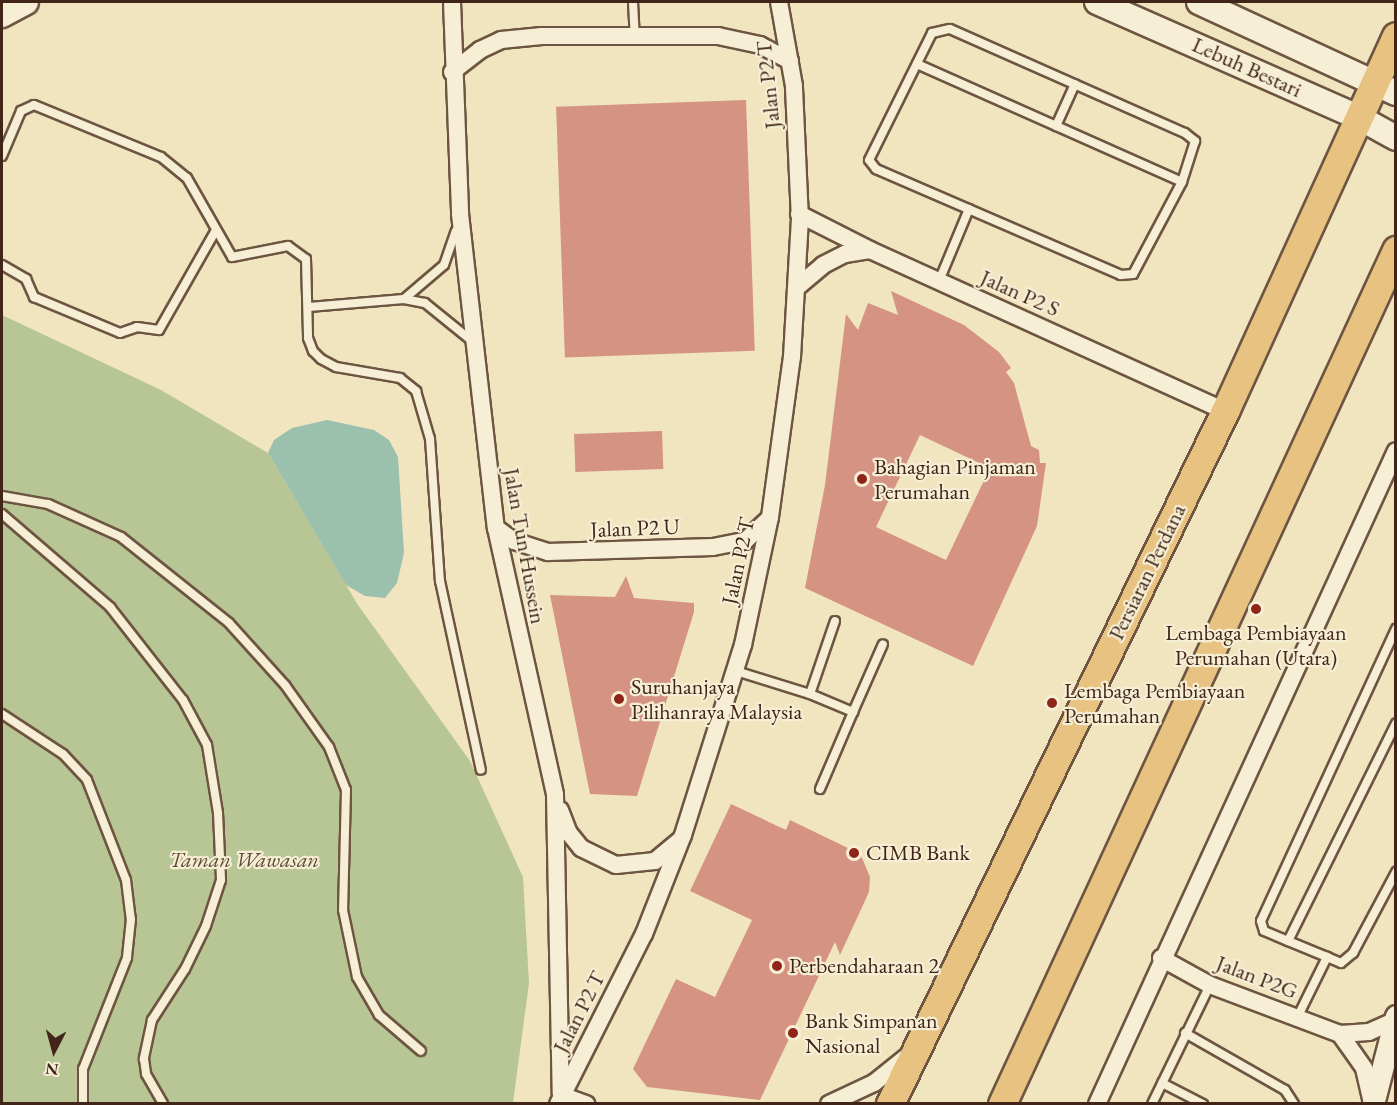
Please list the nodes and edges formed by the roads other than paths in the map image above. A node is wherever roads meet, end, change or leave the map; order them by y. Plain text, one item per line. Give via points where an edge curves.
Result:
1 (26, 2) edge
2 (452, 2) edge
3 (633, 2) edge
4 (780, 2) edge
5 (1097, 2) edge
6 (1199, 2) edge
7 (2, 15) edge
8 (635, 35) junction
9 (1395, 36) edge
10 (790, 61) junction
11 (917, 64) junction
12 (453, 72) junction
13 (1075, 84) junction
14 (1385, 88) edge
15 (1358, 117) junction
16 (1056, 126) junction
17 (1395, 138) edge
18 (2, 156) edge
19 (1182, 182) junction
20 (459, 198) junction
21 (969, 209) junction
22 (799, 214) junction
23 (215, 232) junction
24 (870, 250) junction
25 (1395, 250) edge
26 (2, 265) edge
27 (939, 281) junction
28 (796, 288) junction
29 (404, 299) junction
30 (309, 307) junction
31 (474, 343) junction
32 (1225, 411) junction
33 (1395, 451) edge
34 (2, 496) edge
35 (2, 514) edge
36 (770, 517) junction
37 (496, 528) junction
38 (835, 621) dead end
39 (1395, 629) edge
40 (883, 644) dead end
41 (736, 671) junction
42 (810, 694) junction
43 (854, 712) junction
44 (2, 714) edge
45 (1395, 723) edge
46 (481, 770) dead end
47 (820, 789) dead end
48 (555, 795) junction
49 (683, 836) junction
50 (1395, 872) edge
51 (1288, 941) junction
52 (1327, 957) junction
53 (1161, 958) junction
54 (1210, 985) junction
55 (1298, 1016) junction
56 (1395, 1020) edge
57 (1185, 1033) junction
58 (1340, 1034) junction
59 (421, 1050) dead end
60 (912, 1052) junction
61 (1162, 1083) junction
62 (559, 1099) edge
63 (82, 1104) edge
64 (163, 1104) edge
65 (586, 1104) edge
66 (829, 1104) edge
67 (890, 1104) edge
68 (1002, 1104) edge
69 (1098, 1104) edge
70 (1152, 1104) edge
71 (1203, 1104) edge
72 (1294, 1104) edge
73 (1372, 1104) edge

1 - 7 main road
2 - 12 street, Jalan Tun Hussein
3 - 8 lane
4 - 10 street, Jalan P2 T
5 - 15 main road, Lebuh Bestari
6 - 14 main road, Lebuh Bestari
8 - 10 street via 718,36 760,45
8 - 12 street via 501,40 480,50
9 - 14 main road, Persiaran Perdana
10 - 22 street, Jalan P2 T
11 - 13 lane via 933,33 950,29
11 - 16 lane
11 - 21 lane via 869,160 876,169
12 - 20 street, Jalan Tun Hussein
13 - 16 lane
13 - 19 lane via 1195,141
14 - 15 main road, Persiaran Perdana
15 - 17 main road, Lebuh Bestari
15 - 32 main road, Persiaran Perdana
16 - 19 lane
18 - 23 lane via 21,111 34,105 175,166 187,178
19 - 21 lane via 1132,274 1121,275
20 - 29 lane via 456,239 444,265
20 - 31 street, Jalan Tun Hussein
21 - 27 lane
22 - 24 street, Jalan P2 S
22 - 28 street, Jalan P2 T
23 - 26 lane via 159,330 137,327 120,333 34,297 26,279
23 - 30 lane via 232,257 275,246 299,251 306,259
24 - 27 street, Jalan P2 S
24 - 28 street via 845,254 823,265
25 - 68 main road
27 - 32 street, Jalan P2 S
28 - 36 street, Jalan P2 T via 792,357
29 - 30 lane
29 - 31 lane via 425,303
30 - 46 lane via 308,338 321,359 336,367 400,378 420,400 430,439 440,580
31 - 37 street, Jalan Tun Hussein
32 - 60 main road, Persiaran Perdana
33 - 53 street
34 - 59 lane via 48,504 121,537 230,623 285,685 329,747 346,790 343,910 357,977 379,1015
35 - 64 lane via 110,607 183,700 207,745 218,813 221,880 206,926 185,969 152,1020 144,1059 146,1074
36 - 37 street, Jalan P2 U via 745,541 713,548 548,552 514,541
36 - 41 street, Jalan P2 T
37 - 48 street, Jalan Tun Hussein
38 - 42 lane
39 - 51 lane via 1261,921 1264,931
40 - 43 lane
41 - 42 lane
41 - 49 street, Jalan P2 T
42 - 43 lane
43 - 47 lane
44 - 63 lane via 63,754 87,780 126,880 131,919 127,958 83,1070
45 - 51 lane
48 - 49 street via 569,832 581,848 616,865 655,861 672,850
48 - 62 street, Jalan Tun Hussein
49 - 62 street, Jalan P2 T via 644,934
50 - 52 lane via 1353,953 1341,963
51 - 52 lane
52 - 55 lane
53 - 54 street, Jalan P2G
53 - 69 street
54 - 55 street, Jalan P2G
54 - 57 lane
55 - 58 street, Jalan P2G
56 - 58 street via 1369,1032
56 - 73 street
57 - 61 lane
57 - 72 lane via 1285,1090
58 - 73 street via 1364,1068
60 - 66 street via 874,1083
60 - 67 main road, Persiaran Perdana
61 - 70 lane
61 - 71 lane
62 - 65 street

